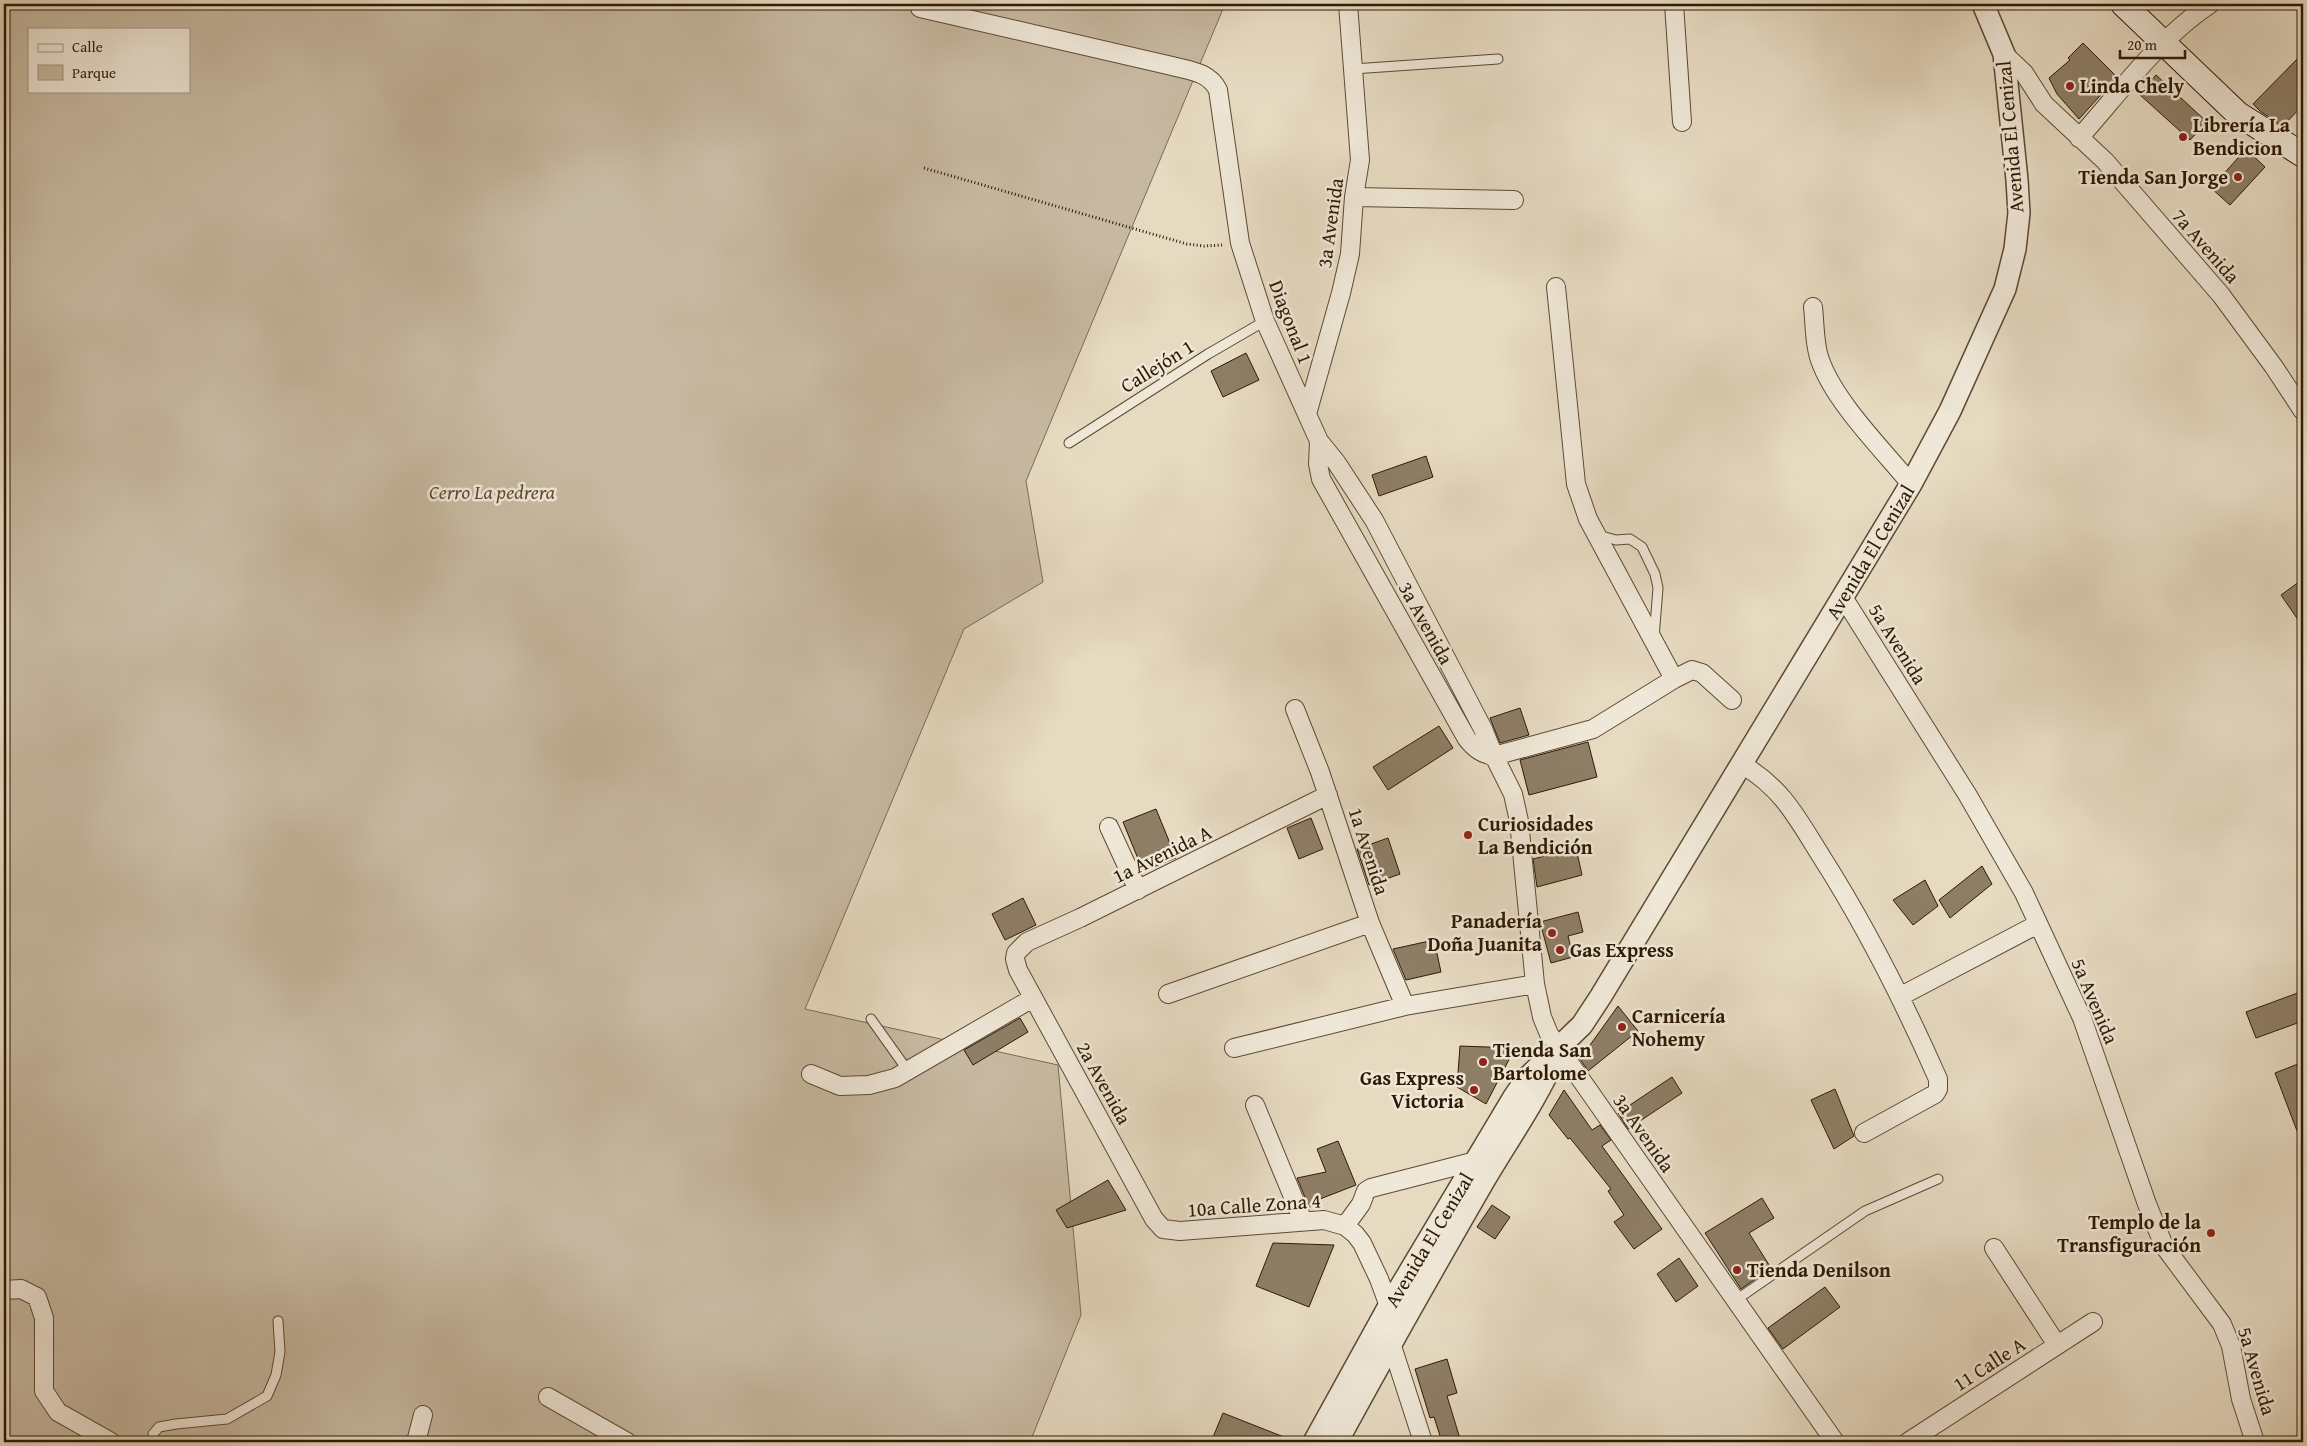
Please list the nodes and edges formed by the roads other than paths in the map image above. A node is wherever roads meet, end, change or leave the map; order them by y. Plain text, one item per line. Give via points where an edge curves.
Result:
1 (1348, 4) edge
2 (1674, 4) edge
3 (1983, 4) edge
4 (2123, 4) edge
5 (2210, 4) edge
6 (920, 8) dead end
7 (2164, 42) junction
8 (2004, 54) junction
9 (1498, 59) dead end
10 (1353, 69) junction
11 (1682, 122) dead end
12 (2079, 138) junction
13 (2303, 155) edge
14 (1354, 197) junction
15 (1514, 200) dead end
16 (1556, 287) dead end
17 (1813, 307) dead end
18 (1265, 321) junction
19 (2303, 411) edge
20 (1307, 414) junction
21 (1319, 441) junction
22 (1069, 443) dead end
23 (1911, 484) junction
24 (1596, 534) junction
25 (1843, 597) junction
26 (1653, 643) junction
27 (1674, 679) junction
28 (1732, 700) dead end
29 (1295, 709) dead end
30 (1494, 756) junction
31 (1742, 765) junction
32 (1328, 795) junction
33 (1109, 827) dead end
34 (1138, 890) junction
35 (1370, 923) junction
36 (2038, 924) junction
37 (1016, 953) joint
38 (1535, 984) junction
39 (1168, 994) dead end
40 (1901, 996) junction
41 (1033, 998) junction
42 (1405, 1006) junction
43 (871, 1019) dead end
44 (1234, 1048) dead end
45 (1559, 1049) junction
46 (908, 1071) junction
47 (811, 1074) dead end
48 (1255, 1105) dead end
49 (1864, 1134) dead end
50 (1483, 1166) junction
51 (1938, 1179) dead end
52 (1303, 1221) junction
53 (1345, 1226) junction
54 (1163, 1229) joint
55 (1994, 1248) dead end
56 (4, 1290) edge
57 (1736, 1300) junction
58 (1389, 1306) junction
59 (278, 1320) dead end
60 (2092, 1322) dead end
61 (1390, 1343) junction
62 (2057, 1346) junction
63 (548, 1397) dead end
64 (423, 1415) dead end
65 (111, 1442) edge
66 (153, 1442) edge
67 (416, 1442) edge
68 (627, 1442) edge
69 (1314, 1442) edge
70 (1337, 1442) edge
71 (1423, 1442) edge
72 (1835, 1442) edge
73 (1908, 1442) edge
74 (2256, 1442) edge

1 - 10 street, 3a Avenida
2 - 11 street
3 - 8 street, Avenida El Cenizal
4 - 7 main road
5 - 7 street via 2189,18
6 - 18 street, Diagonal 1 via 1209,77 1218,90 1240,243
7 - 12 street
7 - 13 main road via 2238,114
8 - 12 street, 7a Avenida via 2024,72 2044,104
8 - 23 street, Avenida El Cenizal via 2019,213 2015,249 2004,289 1981,347
9 - 10 lane
10 - 14 street, 3a Avenida via 1360,160
12 - 19 street, 7a Avenida via 2105,161 2221,295
14 - 15 street
14 - 20 street, 3a Avenida via 1350,254
16 - 24 street via 1576,484 1580,502
17 - 23 street via 1819,358 1827,378
18 - 20 street, Diagonal 1
18 - 22 lane, Callejón 1
20 - 21 street, 3a Avenida
21 - 30 street, 3a Avenida via 1378,527 1484,729
21 - 30 street, 3a Avenida via 1321,479 1467,739 1474,748
23 - 25 street, Avenida El Cenizal
24 - 26 street
24 - 26 lane via 1609,539 1630,539 1642,547 1658,588 1657,628
25 - 31 street, Avenida El Cenizal
25 - 36 street, 5a Avenida via 1972,802 2015,876
26 - 27 street
27 - 28 street via 1697,670
27 - 30 street via 1593,729
29 - 32 street, 1a Avenida
30 - 38 street, 3a Avenida via 1513,794 1519,821
31 - 40 street via 1762,777 1789,806 1848,900
31 - 45 street, Avenida El Cenizal via 1601,996 1582,1025
32 - 34 street, 1a Avenida A
32 - 35 street, 1a Avenida
33 - 34 street
34 - 37 street, 1a Avenida A via 1027,942
35 - 39 street
35 - 42 street, 1a Avenida
36 - 40 street
36 - 74 street, 5a Avenida via 2082,1018 2164,1246 2227,1335
37 - 41 street, 2a Avenida via 1018,970
38 - 42 street
38 - 45 street, 3a Avenida via 1542,1016
40 - 49 street via 1938,1080 1938,1089 1932,1096
41 - 46 street
41 - 54 street, 2a Avenida via 1154,1219
42 - 44 street
43 - 46 lane
45 - 50 street, Avenida El Cenizal via 1534,1101
45 - 57 street, 3a Avenida
46 - 47 street via 869,1085 840,1086
48 - 52 street
50 - 53 street via 1371,1188
50 - 58 street, Avenida El Cenizal
50 - 61 street, Avenida El Cenizal
51 - 57 lane via 1865,1211
52 - 53 street, 10a Calle Zona 4 via 1334,1221
52 - 54 street, 10a Calle Zona 4 via 1180,1231
53 - 58 street, 10a Calle Zona 4 via 1362,1243
55 - 62 street
56 - 65 street via 21,1289 36,1297 44,1318 44,1390 58,1412
57 - 72 street, 3a Avenida
58 - 61 street
58 - 69 street, Avenida El Cenizal
59 - 66 lane via 280,1352 276,1375 267,1396 227,1419 159,1428 153,1434
60 - 62 street, 11 Calle A
61 - 70 street, Avenida El Cenizal
61 - 71 street
62 - 73 street, 11 Calle A
63 - 68 street
64 - 67 street

